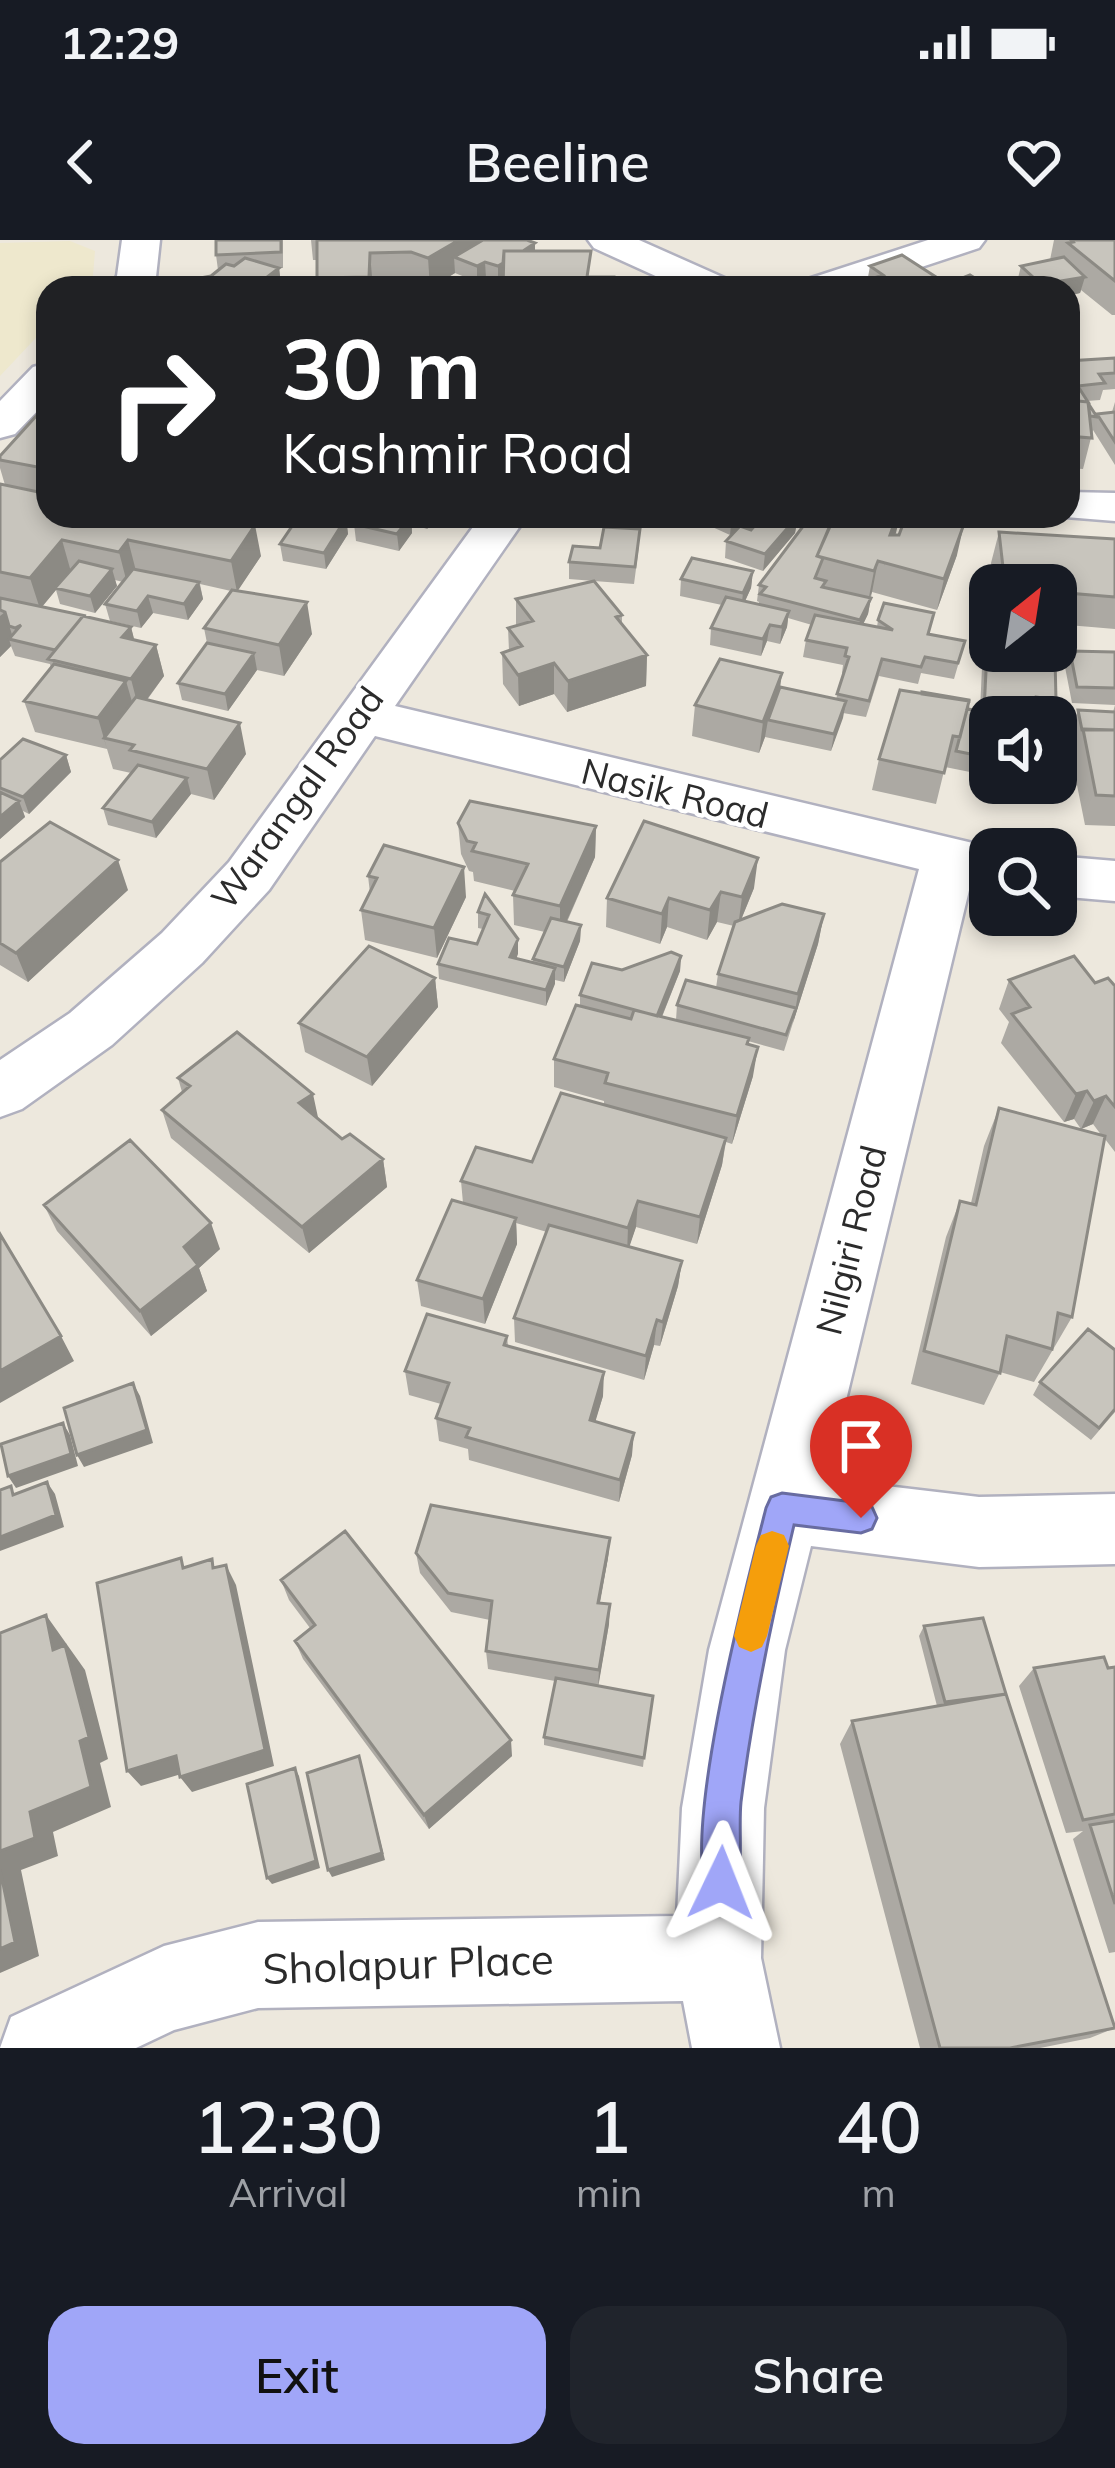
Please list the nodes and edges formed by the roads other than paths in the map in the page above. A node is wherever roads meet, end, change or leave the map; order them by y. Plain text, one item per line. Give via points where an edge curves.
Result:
1 (141, 240) edge
2 (607, 240) edge
3 (966, 240) edge
4 (136, 276) edge
5 (688, 276) edge
6 (856, 276) edge
7 (36, 388) edge
8 (0, 424) edge
9 (1080, 506) edge
10 (1115, 507) edge
11 (495, 528) edge
12 (360, 715) junction
13 (969, 863) edge
14 (969, 866) edge
15 (1077, 877) edge
16 (1115, 880) edge
17 (0, 1092) edge
18 (782, 1508) junction
19 (1115, 1528) edge
20 (718, 1958) junction
21 (42, 2048) edge
22 (736, 2048) edge

1 - 4 street
2 - 5 street
3 - 6 street
7 - 8 street
9 - 10 street
11 - 12 street, Warangal Road
12 - 13 street, Nasik Road
12 - 17 street, Warangal Road via 249,876 182,948 91,1029
14 - 18 street, Nilgiri Road
15 - 16 street
18 - 19 street via 979,1532
18 - 20 street, Nilgiri Road via 747,1650 723,1808
20 - 21 street, Sholapur Place via 258,1965 164,1989
20 - 22 street, Nilgiri Road

